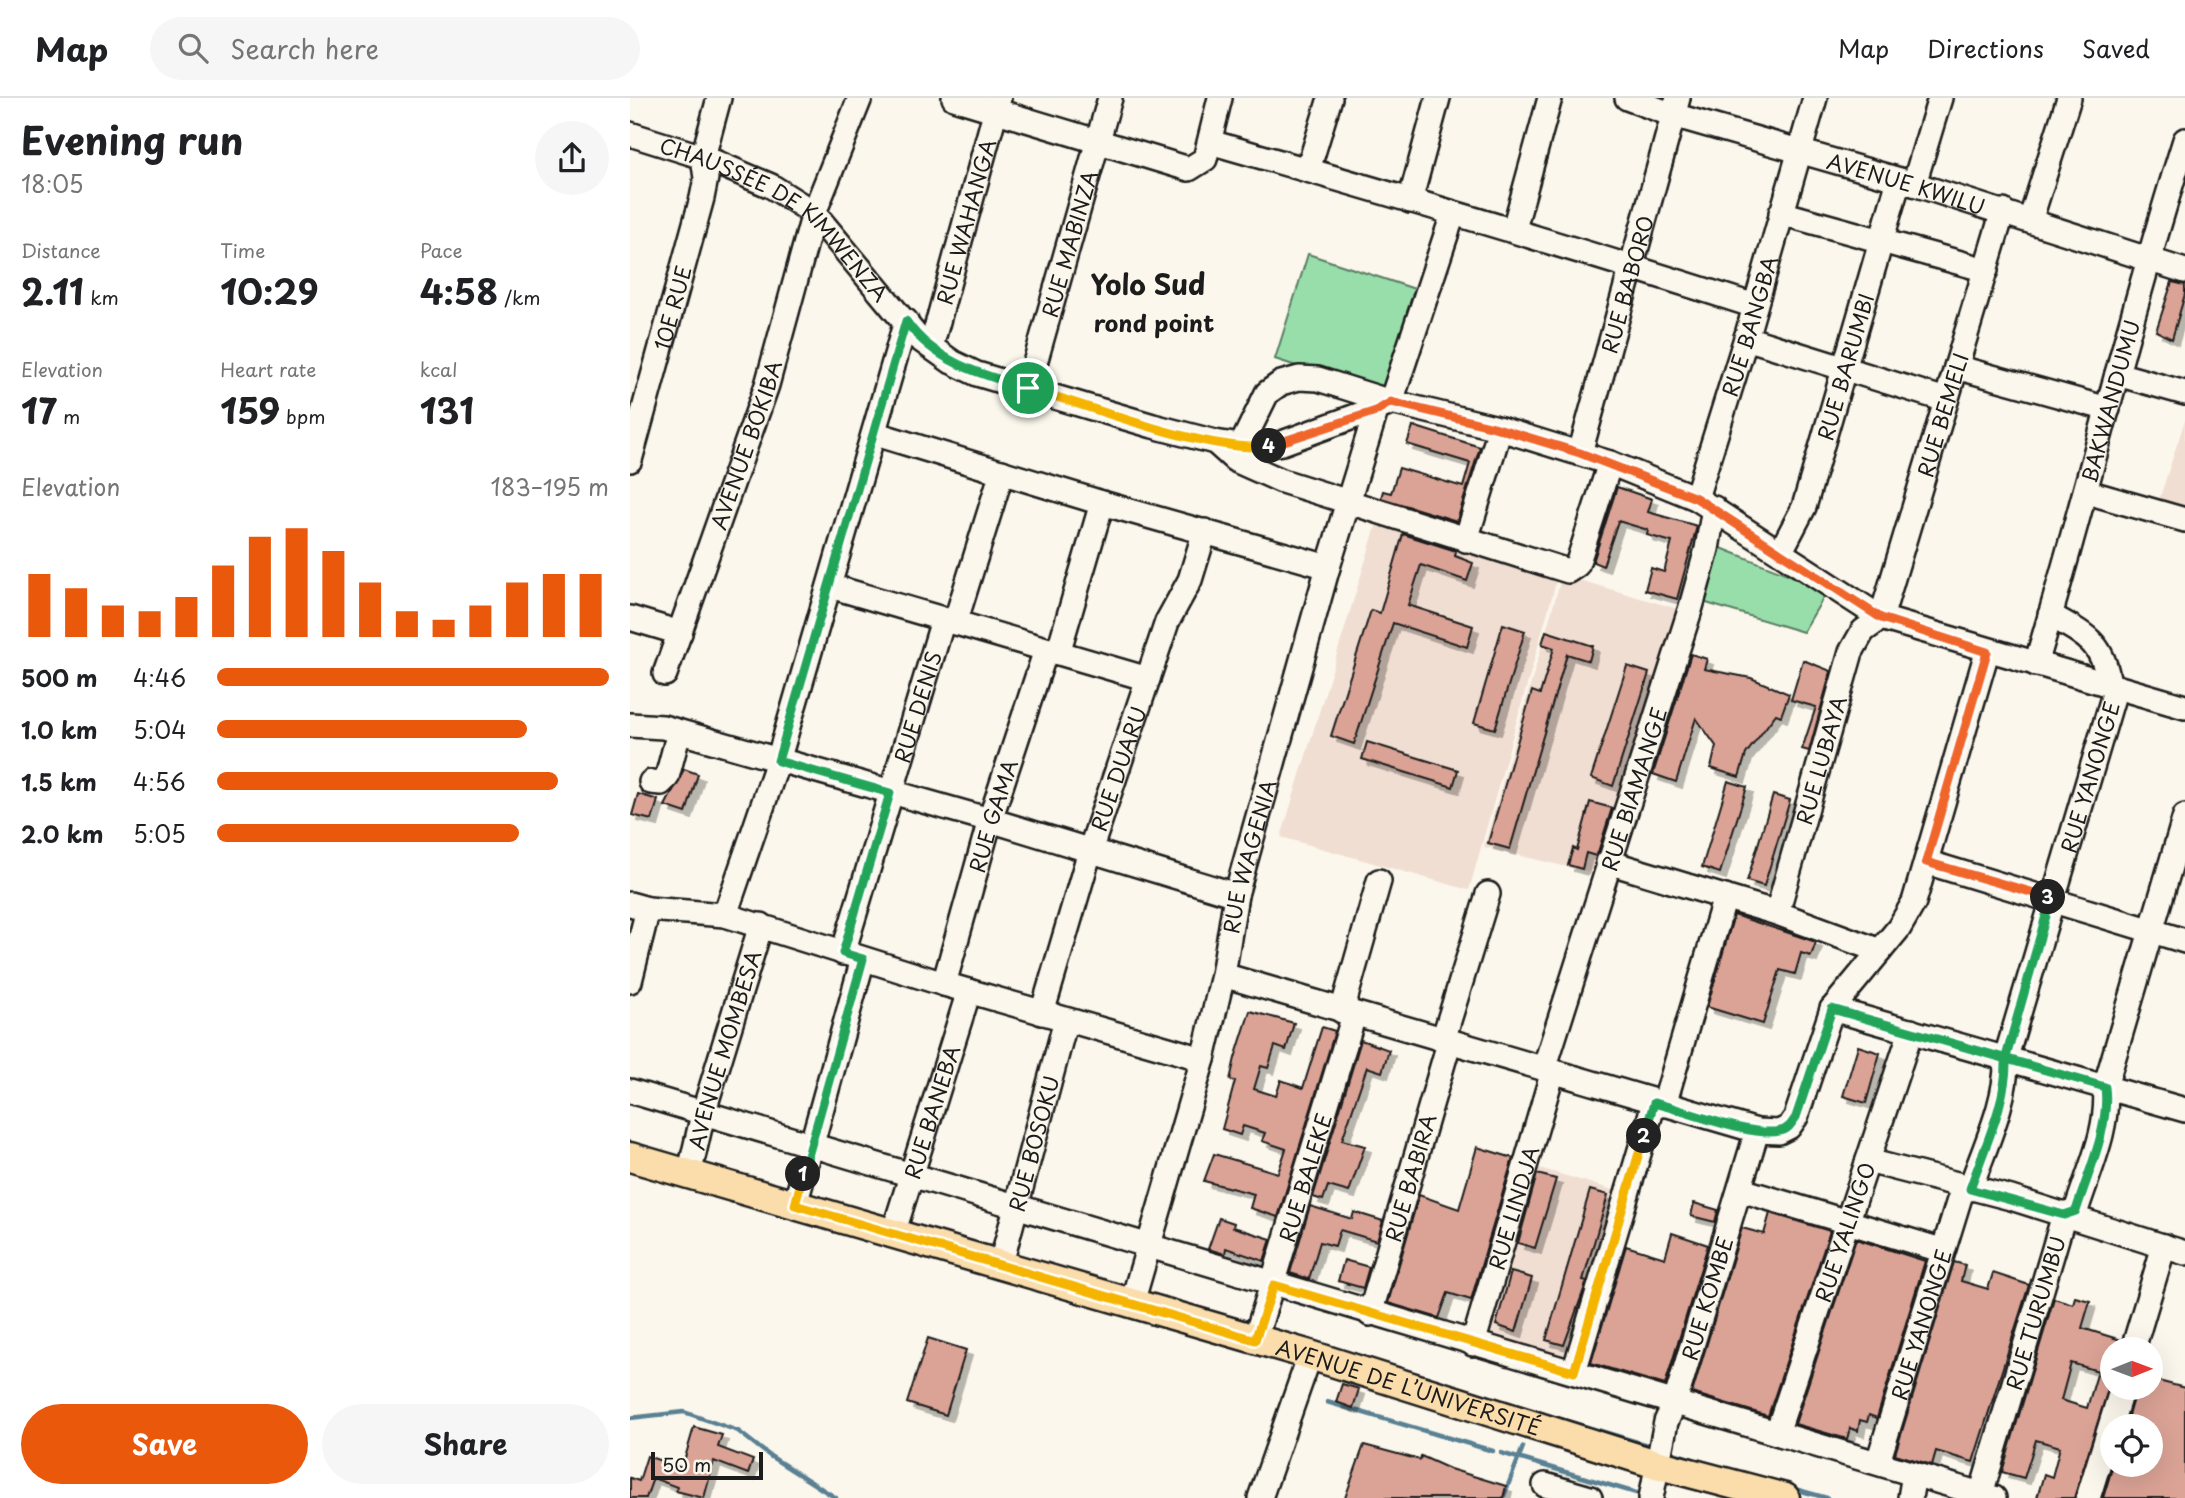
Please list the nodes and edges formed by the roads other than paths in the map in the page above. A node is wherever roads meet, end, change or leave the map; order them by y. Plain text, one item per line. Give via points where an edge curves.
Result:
1 (719, 98) edge
2 (860, 98) edge
3 (954, 98) edge
4 (1110, 98) edge
5 (1220, 98) edge
6 (1330, 98) edge
7 (1438, 98) edge
8 (1550, 98) edge
9 (1627, 98) edge
10 (1815, 98) edge
11 (1940, 98) edge
12 (2069, 98) edge
13 (998, 104) edge
14 (1676, 106) edge
15 (630, 134) edge
16 (2185, 140) edge
17 (1098, 141) junction
18 (1210, 142) junction
19 (1798, 151) junction
20 (702, 157) junction
21 (1308, 170) junction
22 (1906, 182) junction
23 (1410, 201) junction
24 (2003, 211) junction
25 (814, 213) junction
26 (1781, 213) junction
27 (1453, 214) junction
28 (2030, 221) junction
29 (1514, 229) junction
30 (1884, 241) junction
31 (2147, 260) junction
32 (1630, 269) junction
33 (1986, 270) junction
34 (2185, 271) edge
35 (1755, 306) junction
36 (906, 321) junction
37 (1746, 338) junction
38 (931, 347) junction
39 (1956, 367) junction
40 (1845, 368) junction
41 (2117, 374) junction
42 (1028, 388) junction
43 (2185, 393) edge
44 (1946, 400) junction
45 (1384, 406) junction
46 (2108, 409) junction
47 (1500, 429) junction
48 (876, 433) junction
49 (1214, 442) junction
50 (1241, 446) junction
51 (1580, 453) junction
52 (630, 460) edge
53 (1610, 463) junction
54 (1002, 472) junction
55 (2087, 492) junction
56 (1102, 503) junction
57 (1349, 503) junction
58 (1705, 503) junction
59 (2185, 520) edge
60 (1205, 531) junction
61 (1466, 540) junction
62 (1781, 551) junction
63 (1328, 567) junction
64 (830, 586) junction
65 (2050, 615) junction
66 (630, 618) edge
67 (1881, 618) junction
68 (949, 621) junction
69 (680, 633) junction
70 (1052, 652) junction
71 (1987, 652) junction
72 (2036, 664) junction
73 (665, 674) dead end
74 (1147, 679) junction
75 (2113, 686) junction
76 (2185, 707) edge
77 (630, 725) edge
78 (679, 732) junction
79 (778, 761) junction
80 (650, 782) dead end
81 (890, 793) junction
82 (2185, 816) edge
83 (990, 820) junction
84 (1090, 851) junction
85 (1608, 862) junction
86 (1926, 862) junction
87 (1379, 881) dead end
88 (1488, 894) dead end
89 (1236, 895) junction
90 (1725, 897) junction
91 (2051, 898) junction
92 (639, 907) edge
93 (1777, 913) junction
94 (725, 915) junction
95 (761, 925) junction
96 (2150, 931) junction
97 (2185, 941) edge
98 (1880, 951) junction
99 (853, 956) junction
100 (1223, 975) junction
101 (630, 981) edge
102 (944, 984) junction
103 (969, 991) junction
104 (1832, 1009) junction
105 (1042, 1013) junction
106 (1348, 1013) junction
107 (1066, 1020) junction
108 (1911, 1031) junction
109 (1446, 1042) junction
110 (2006, 1057) junction
111 (1203, 1059) junction
112 (1549, 1070) junction
113 (2105, 1087) junction
114 (630, 1091) edge
115 (1659, 1104) junction
116 (2185, 1110) edge
117 (704, 1114) junction
118 (1757, 1131) junction
119 (810, 1147) junction
120 (630, 1157) edge
121 (1868, 1161) junction
122 (689, 1175) junction
123 (909, 1175) junction
124 (1967, 1188) junction
125 (1741, 1190) junction
126 (795, 1205) junction
127 (1017, 1206) junction
128 (2064, 1215) junction
129 (1847, 1222) junction
130 (893, 1234) junction
131 (1146, 1248) junction
132 (1941, 1250) junction
133 (2180, 1251) edge
134 (1000, 1267) junction
135 (1274, 1285) junction
136 (1132, 1303) junction
137 (1370, 1314) junction
138 (2139, 1337) edge
139 (1255, 1340) junction
140 (1473, 1344) junction
141 (1310, 1355) junction
142 (1574, 1372) junction
143 (2118, 1400) edge
144 (1675, 1402) junction
145 (1777, 1433) junction
146 (1878, 1462) junction
147 (1656, 1464) junction
148 (1914, 1474) junction
149 (1545, 1485) dead end
150 (1988, 1496) edge
151 (1260, 1498) edge
152 (1590, 1498) edge
153 (1651, 1498) edge
154 (1785, 1498) edge
155 (1910, 1498) edge
156 (2088, 1498) edge

1 - 20 street, 10E RUE
2 - 25 street, AVENUE BOKIBA
3 - 13 street
4 - 17 street, RUE MABINZA
5 - 18 street
6 - 21 street
7 - 23 street
8 - 29 street
9 - 14 street, AVENUE KWILU
10 - 19 street, RUE BANGBA
11 - 22 street, RUE BARUMBI
12 - 28 street
13 - 17 street
13 - 38 street, RUE WAHANGA
14 - 19 street, AVENUE KWILU
14 - 32 street, RUE BABORO
15 - 20 street, CHAUSSÉE DE KIMWENZA
16 - 31 street, BAKWANDUMU
17 - 18 street via 1189,169 1205,159
17 - 42 street, RUE MABINZA
18 - 21 street
19 - 22 street, AVENUE KWILU
19 - 26 street, RUE BANGBA
20 - 25 street, CHAUSSÉE DE KIMWENZA via 771,186
20 - 52 street, 10E RUE via 706,177 702,198
21 - 23 street
22 - 24 street, AVENUE KWILU
22 - 30 street, RUE BARUMBI
23 - 27 street
24 - 28 street, AVENUE KWILU
24 - 33 street, RUE BEMELI
25 - 36 street, CHAUSSÉE DE KIMWENZA
25 - 69 street, AVENUE BOKIBA via 767,385
26 - 30 street
26 - 35 street, RUE BANGBA
27 - 29 street
27 - 45 street, RUE WAGENIA
28 - 31 street, AVENUE KWILU
29 - 32 street
30 - 33 street
30 - 40 street, RUE BARUMBI
31 - 34 street, AVENUE KWILU
31 - 41 street, BAKWANDUMU
32 - 35 street
32 - 51 street, RUE BABORO
33 - 39 street, RUE BEMELI
35 - 37 street, RUE BANGBA
36 - 38 street, CHAUSSÉE DE KIMWENZA
36 - 48 street
37 - 40 street
37 - 58 street, RUE BANGBA
38 - 42 street, CHAUSSÉE DE KIMWENZA via 977,374
39 - 44 street, RUE BEMELI
39 - 46 street
40 - 44 street
40 - 62 street, RUE BARUMBI via 1804,507
41 - 43 street
41 - 46 street, BAKWANDUMU
42 - 49 street, CHAUSSÉE DE KIMWENZA
44 - 67 street, RUE BEMELI
45 - 47 street
45 - 50 street via 1282,443
45 - 50 street via 1318,380 1290,380 1267,393
45 - 57 street, RUE WAGENIA
46 - 55 street, BAKWANDUMU
47 - 51 street
47 - 61 street
48 - 54 street
48 - 64 street
49 - 50 street
49 - 57 street via 1252,469
51 - 53 street
53 - 58 street
53 - 61 street via 1573,569
54 - 56 street
54 - 68 street, RUE DENIS
55 - 59 street
55 - 65 street, BAKWANDUMU
56 - 60 street
56 - 70 street, RUE GAMA
57 - 61 street
57 - 63 street, RUE WAGENIA
58 - 62 street
58 - 85 street, RUE BIAMANGE via 1709,542
60 - 63 street
60 - 74 street, RUE DUARU via 1190,580 1167,622
62 - 67 street
63 - 89 street, RUE WAGENIA
64 - 68 street
64 - 79 street
65 - 72 street, BAKWANDUMU
65 - 75 street via 2091,639 2102,652
66 - 69 street
67 - 71 street
67 - 93 street, RUE LUBAYA via 1863,631 1851,652
68 - 70 street
68 - 81 street, RUE DENIS
69 - 73 street, AVENUE BOKIBA
70 - 74 street
70 - 83 street, RUE GAMA
71 - 72 street
71 - 86 street
72 - 75 street
74 - 84 street, RUE DUARU
75 - 76 street
75 - 91 street, RUE YANONGE
77 - 78 street
78 - 79 street
78 - 80 street via 667,777 661,783
79 - 81 street
79 - 94 street
81 - 83 street
81 - 99 street, RUE DENIS
82 - 96 street, RUE TURUMBU
83 - 84 street
83 - 102 street, RUE GAMA
84 - 89 street
84 - 105 street, RUE DUARU
85 - 90 street
85 - 112 street, RUE BIAMANGE
86 - 91 street
86 - 98 street via 1907,916
87 - 106 street, RUE BALEKE
88 - 109 street, RUE BABIRA
89 - 100 street, RUE WAGENIA
90 - 93 street
90 - 115 street
91 - 96 street
91 - 110 street, RUE YANONGE
92 - 94 street
92 - 101 street
93 - 98 street
94 - 95 street
95 - 99 street
95 - 117 street, AVENUE MOMBESA
96 - 97 street
96 - 113 street, RUE TURUMBU
98 - 104 street
99 - 102 street
99 - 119 street, RUE DENIS
100 - 106 street
100 - 111 street, RUE WAGENIA
102 - 103 street
103 - 105 street
103 - 123 street, RUE BANEBA
104 - 108 street
104 - 118 street via 1796,1117 1779,1132
105 - 107 street
106 - 109 street
106 - 135 street, RUE BALEKE
107 - 111 street
107 - 127 street, RUE BOSOKU
108 - 110 street
108 - 121 street, RUE YALINGO
109 - 112 street
109 - 137 street, RUE BABIRA
110 - 113 street
110 - 124 street, RUE YANONGE via 2001,1096
111 - 131 street, RUE WAGENIA
112 - 115 street
112 - 140 street, RUE LINDJA
113 - 116 street
113 - 128 street, RUE TURUMBU via 2104,1122 2076,1211
114 - 117 street
115 - 118 street
115 - 142 street
117 - 119 street
117 - 122 street, AVENUE MOMBESA
118 - 125 street, RUE KOMBE
119 - 123 street
119 - 126 street, RUE DENIS
120 - 122 main road, AVENUE DE L’UNIVERSITÉ
121 - 124 street
121 - 129 street, RUE YALINGO
122 - 126 main road, AVENUE DE L’UNIVERSITÉ
123 - 127 street
123 - 130 street, RUE BANEBA
124 - 128 street
124 - 132 street, RUE YANONGE
125 - 129 street
125 - 144 street, RUE KOMBE
126 - 130 main road, AVENUE DE L’UNIVERSITÉ
127 - 131 street
127 - 134 street, RUE BOSOKU
128 - 133 street
128 - 150 street, RUE TURUMBU
129 - 132 street
129 - 145 street, RUE YALINGO
130 - 134 main road, AVENUE DE L’UNIVERSITÉ
131 - 135 street
131 - 136 street, RUE WAGENIA
132 - 146 street, RUE YANONGE
133 - 138 street
134 - 136 main road, AVENUE DE L’UNIVERSITÉ
135 - 137 street
135 - 139 street, RUE BALEKE
136 - 139 main road, AVENUE DE L’UNIVERSITÉ
137 - 140 street
139 - 141 main road, AVENUE DE L’UNIVERSITÉ
140 - 142 street
141 - 147 main road, AVENUE DE L’UNIVERSITÉ
141 - 151 street
142 - 144 street
143 - 156 street
144 - 145 street
144 - 147 street, RUE KOMBE via 1665,1422
145 - 146 street
146 - 148 street
147 - 153 street, RUE KOMBE
147 - 154 main road, AVENUE DE L’UNIVERSITÉ
148 - 150 street
148 - 155 street
149 - 152 street

